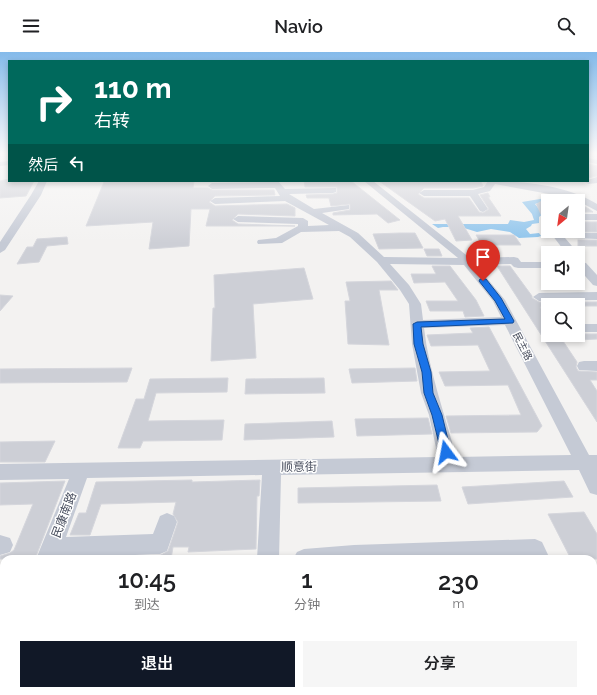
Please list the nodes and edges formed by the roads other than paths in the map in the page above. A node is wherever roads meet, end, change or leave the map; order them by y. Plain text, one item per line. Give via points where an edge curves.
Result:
1 (42, 183) edge
2 (371, 183) edge
3 (491, 183) edge
4 (503, 183) edge
5 (558, 183) edge
6 (212, 186) dead end
7 (280, 189) edge
8 (332, 190) dead end
9 (424, 193) dead end
10 (473, 193) junction
11 (558, 193) junction
12 (561, 194) edge
13 (597, 197) edge
14 (585, 198) edge
15 (215, 201) dead end
16 (585, 202) edge
17 (346, 207) dead end
18 (597, 208) edge
19 (484, 209) dead end
20 (313, 212) junction
21 (585, 217) edge
22 (597, 217) edge
23 (238, 219) dead end
24 (303, 228) junction
25 (341, 228) junction
26 (585, 236) edge
27 (597, 236) edge
28 (560, 238) edge
29 (262, 242) dead end
30 (566, 246) edge
31 (0, 250) edge
32 (381, 260) junction
33 (467, 262) junction
34 (541, 265) edge
35 (585, 265) edge
36 (597, 266) edge
37 (585, 269) edge
38 (597, 282) edge
39 (597, 296) edge
40 (539, 297) dead end
41 (510, 321) junction
42 (417, 324) junction
43 (585, 328) edge
44 (597, 328) edge
45 (590, 462) edge
46 (449, 464) junction
47 (272, 467) junction
48 (81, 470) junction
49 (0, 472) edge
50 (597, 487) edge
51 (166, 522) dead end
52 (50, 553) edge
53 (268, 555) edge
54 (399, 555) edge
55 (537, 555) edge

1 - 31 street
2 - 33 street, 民主路
3 - 10 street via 487,189
4 - 11 street
5 - 11 street via 562,188
6 - 7 street
7 - 8 street
7 - 15 street
7 - 20 street
9 - 10 street
10 - 19 street
11 - 12 street
13 - 14 street
16 - 18 street
17 - 20 street
20 - 25 street
21 - 22 street
23 - 24 street via 303,221
24 - 25 street
24 - 29 street via 278,241
25 - 32 street via 354,235
26 - 27 street
28 - 30 street
32 - 33 street
32 - 42 street via 406,288 415,304
33 - 34 street via 514,260 518,265
33 - 41 street, 民主路 via 499,300
35 - 36 street
37 - 38 street
39 - 40 street
41 - 42 street
41 - 45 street, 民主路
42 - 46 street via 429,393
43 - 44 street
45 - 46 street, 顺意街
45 - 50 street, 民主路
46 - 47 street, 顺意街
47 - 48 street, 顺意街
47 - 53 street
48 - 49 street, 顺意街
48 - 52 street, 民康南路
51 - 52 street via 160,544
54 - 55 street via 535,549

